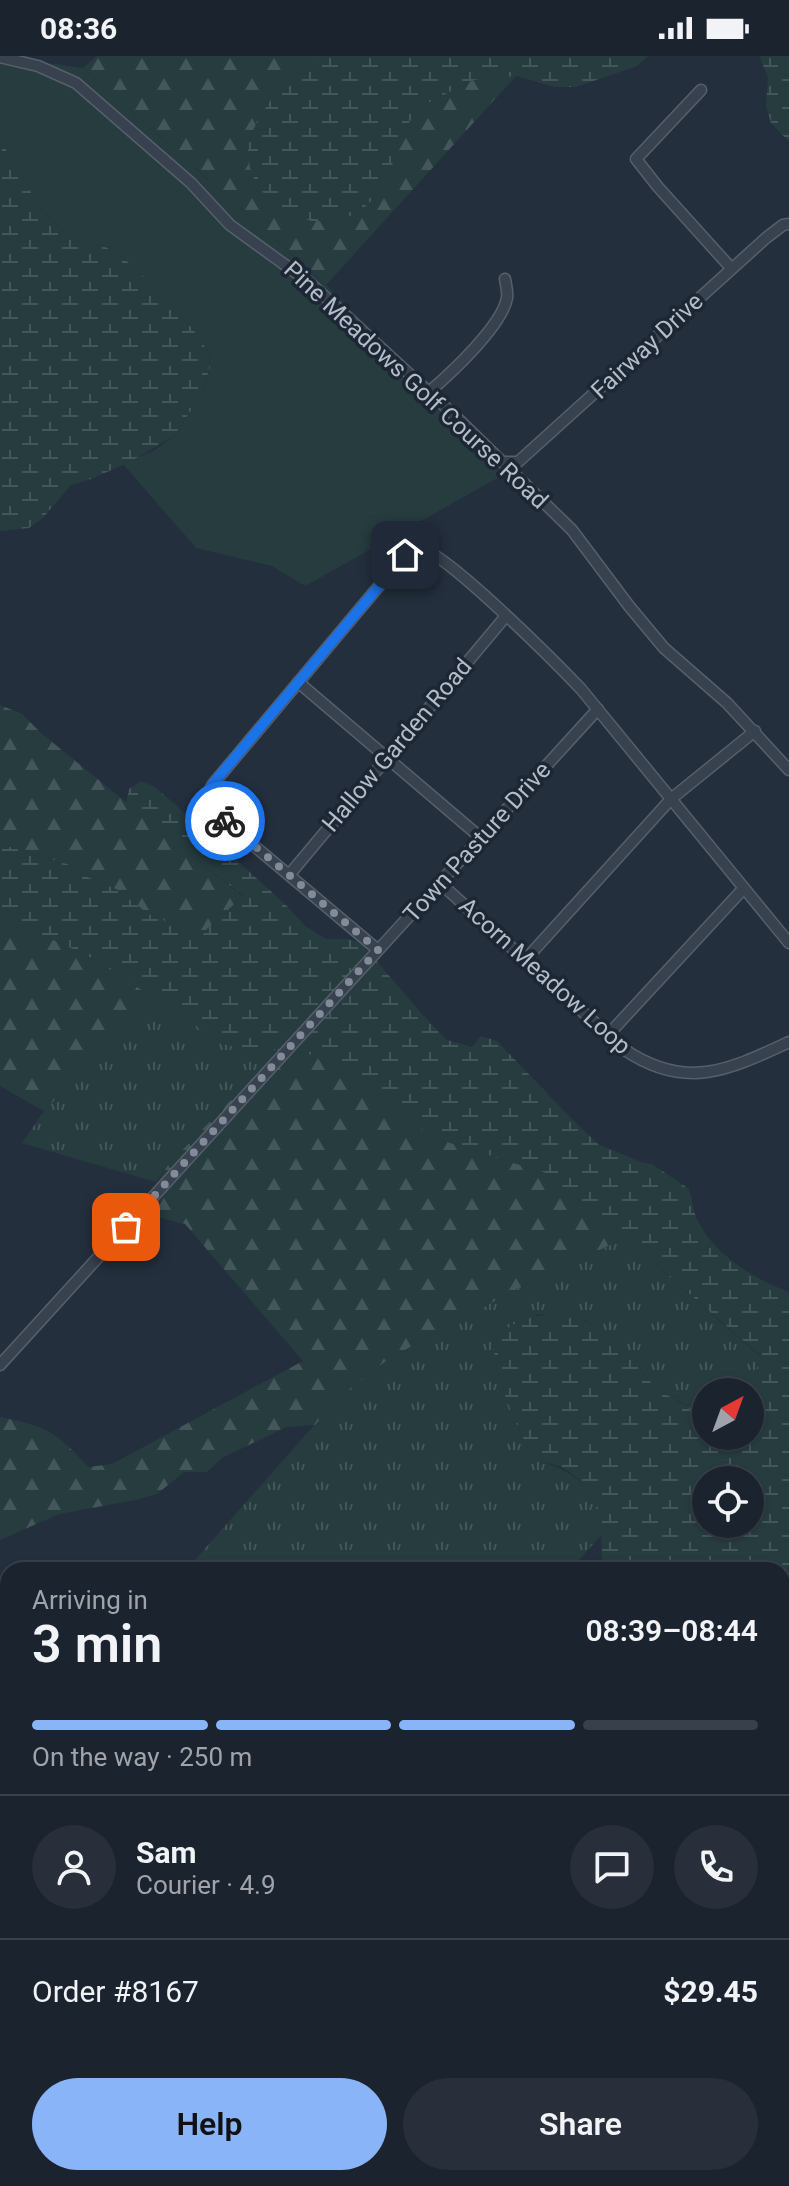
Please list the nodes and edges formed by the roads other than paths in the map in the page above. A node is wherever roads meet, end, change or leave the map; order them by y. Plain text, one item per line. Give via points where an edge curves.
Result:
1 (0, 57) edge
2 (701, 90) dead end
3 (789, 224) edge
4 (731, 268) junction
5 (505, 279) dead end
6 (429, 392) junction
7 (504, 462) junction
8 (506, 616) junction
9 (298, 682) junction
10 (598, 709) junction
11 (755, 731) junction
12 (388, 757) junction
13 (789, 770) edge
14 (671, 799) junction
15 (480, 837) junction
16 (289, 875) junction
17 (440, 883) junction
18 (744, 888) junction
19 (789, 943) edge
20 (378, 950) junction
21 (526, 959) junction
22 (608, 1035) junction
23 (789, 1042) edge
24 (0, 1365) edge

1 - 6 street, Pine Meadows Golf Course Road via 76,83 191,183 230,225 310,283
2 - 4 street via 636,159
3 - 4 street, Fairway Drive
4 - 7 street, Fairway Drive via 518,462
5 - 6 street via 508,295 494,323
6 - 7 street, Pine Meadows Golf Course Road
7 - 11 street, Pine Meadows Golf Course Road via 587,546 664,648
8 - 9 street via 432,551 416,548
8 - 10 street
8 - 12 street, Hallow Garden Road
9 - 12 street
9 - 16 street via 208,796 213,811
10 - 14 street
10 - 15 street, Town Pasture Drive
11 - 13 street, Pine Meadows Golf Course Road
11 - 14 street
12 - 15 street
12 - 16 street, Hallow Garden Road
14 - 18 street
14 - 21 street
15 - 17 street, Town Pasture Drive
16 - 20 street
17 - 20 street, Town Pasture Drive
17 - 21 street, Acorn Meadow Loop
18 - 19 street
18 - 22 street
20 - 24 street, Town Pasture Drive
21 - 22 street, Acorn Meadow Loop
22 - 23 street, Acorn Meadow Loop via 643,1061 693,1073 735,1067

